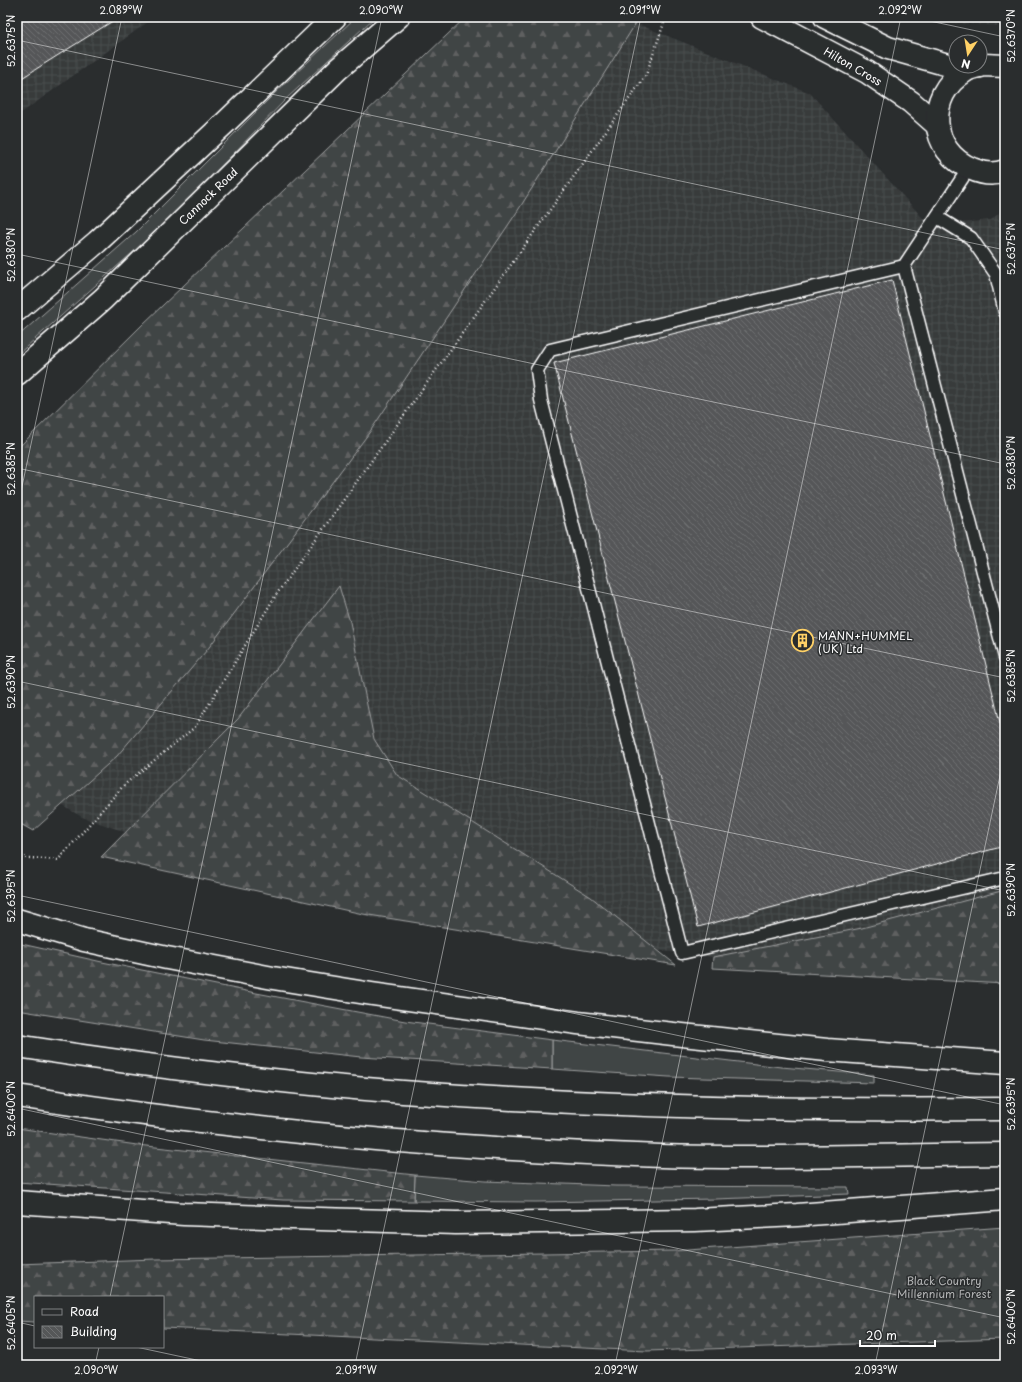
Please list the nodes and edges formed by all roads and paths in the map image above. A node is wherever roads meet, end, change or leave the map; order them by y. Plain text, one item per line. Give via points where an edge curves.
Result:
1 (335, 17) edge
2 (398, 17) edge
3 (666, 17) edge
4 (762, 17) edge
5 (825, 17) edge
6 (948, 61) edge
7 (988, 64) edge
8 (1005, 66) edge
9 (963, 74) edge
10 (937, 125) junction
11 (970, 168) junction
12 (1005, 172) edge
13 (937, 217) junction
14 (904, 266) junction
15 (17, 310) edge
16 (1005, 312) edge
17 (17, 374) edge
18 (1005, 657) edge
19 (17, 857) edge
20 (1005, 878) edge
21 (17, 920) edge
22 (17, 1046) edge
23 (1005, 1063) edge
24 (17, 1096) edge
25 (1005, 1109) edge
26 (1005, 1154) edge
27 (1005, 1199) edge
28 (17, 1202) edge

1 - 15 main road via 97,242
2 - 17 main road, Cannock Road via 338,69 103,299
3 - 19 path via 646,75 276,595 195,728 124,785 58,860
4 - 10 main road, Hilton Cross via 867,72 911,102
5 - 6 main road via 888,48
7 - 8 main road
9 - 10 main road via 954,79 942,94 938,106
10 - 11 main road via 942,142 953,158
11 - 12 main road via 980,173
11 - 13 lane
13 - 14 lane
13 - 16 lane via 971,238 996,274
14 - 18 lane
14 - 20 lane via 550,350 537,370 541,400 682,953
21 - 23 main road via 84,940 167,958 372,994 675,1034 827,1050
22 - 25 main road via 120,1062 255,1078 530,1101 648,1106
24 - 26 main road via 258,1128 464,1146 663,1156
27 - 28 main road via 695,1220 456,1223 184,1214

